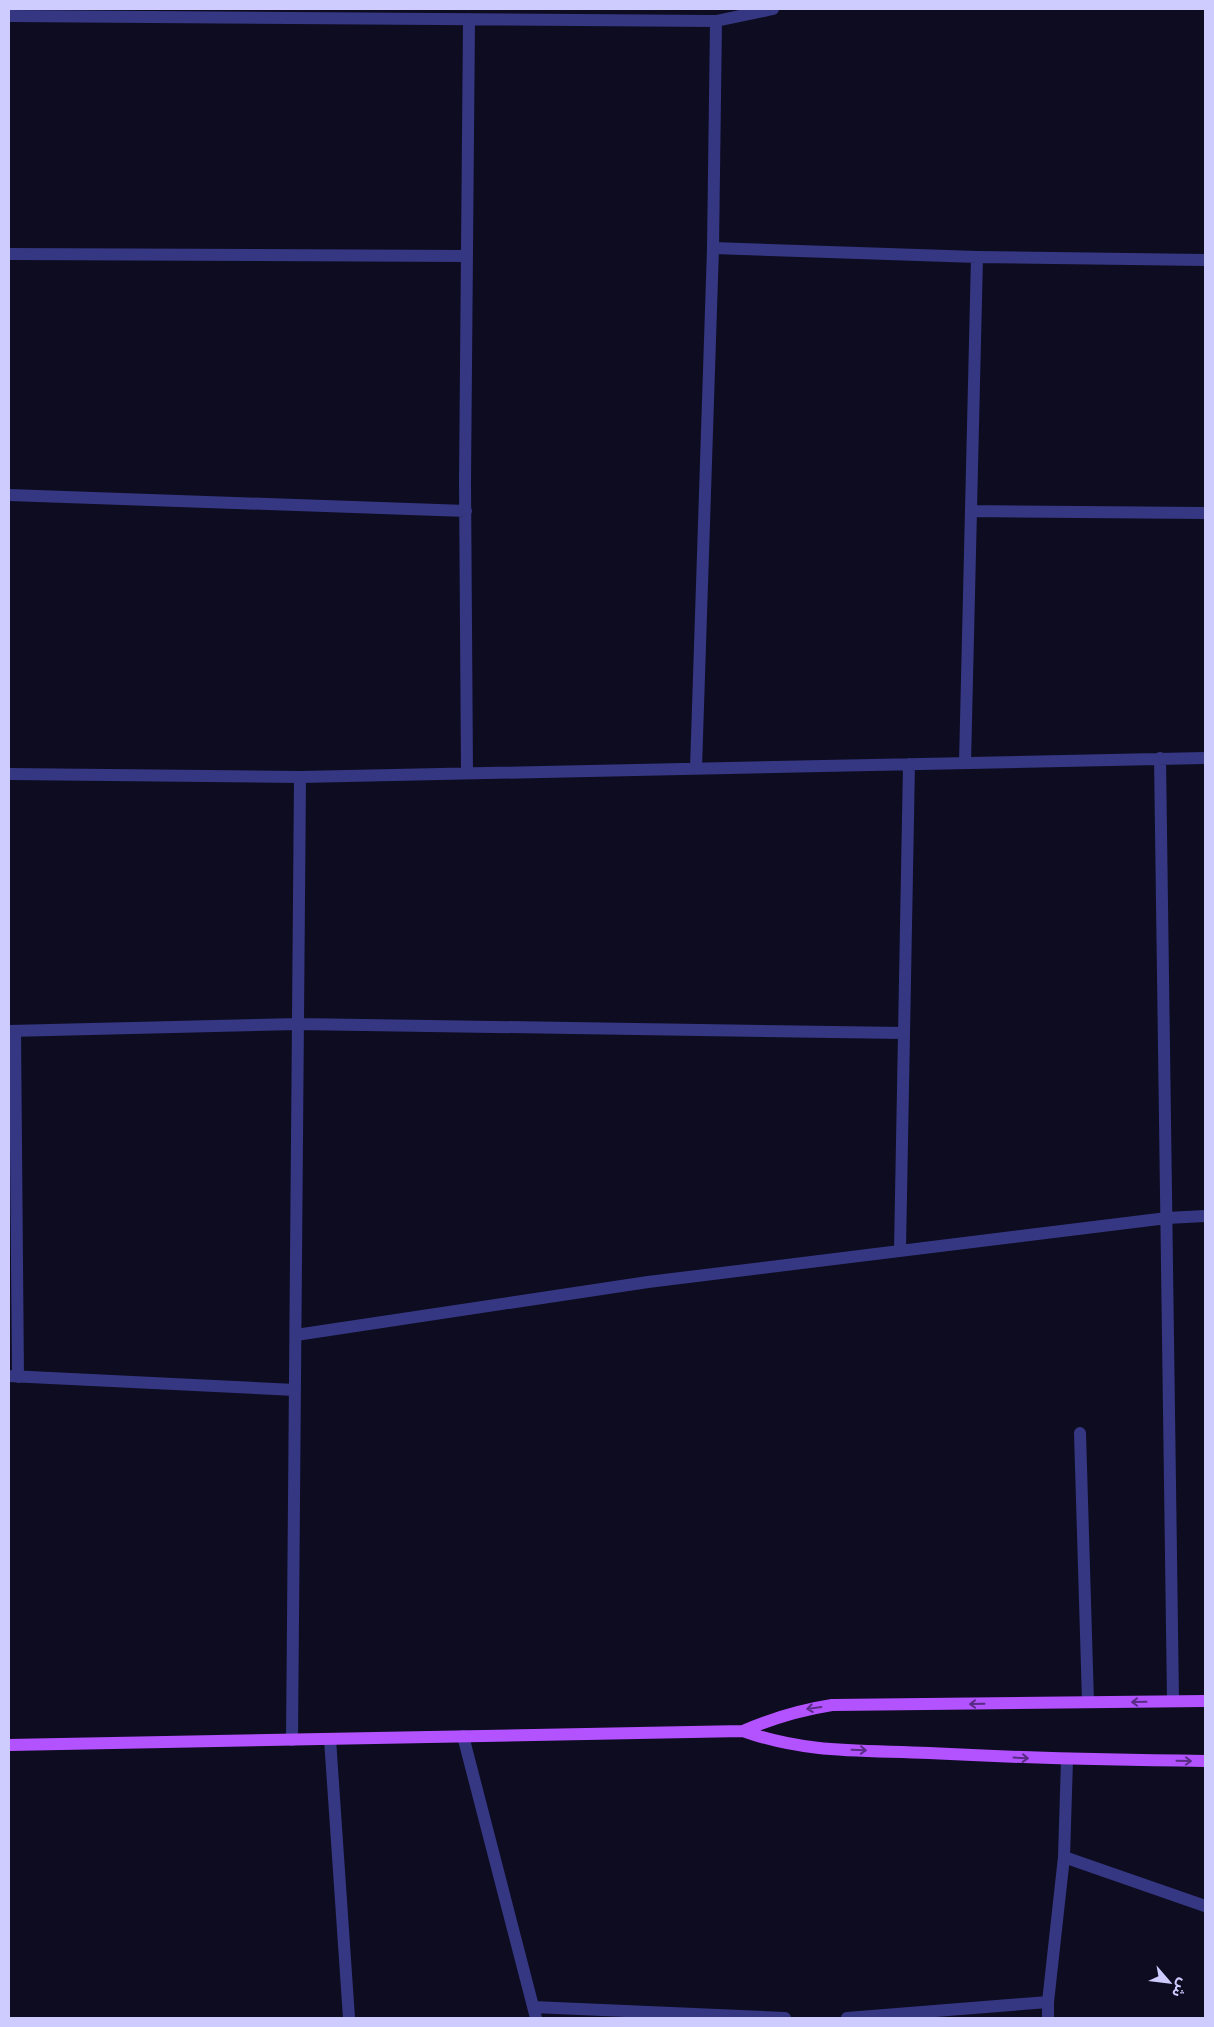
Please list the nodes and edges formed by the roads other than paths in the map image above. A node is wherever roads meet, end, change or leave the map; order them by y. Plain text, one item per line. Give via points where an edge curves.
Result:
1 (773, 9) edge
2 (92, 13) edge
3 (570, 14) edge
4 (9, 16) edge
5 (469, 19) junction
6 (716, 21) junction
7 (713, 248) junction
8 (9, 254) edge
9 (467, 256) junction
10 (977, 257) junction
11 (1205, 260) edge
12 (9, 495) edge
13 (466, 511) junction
14 (971, 511) junction
15 (1205, 513) edge
16 (1160, 758) junction
17 (1205, 758) edge
18 (965, 763) junction
19 (909, 764) junction
20 (696, 768) junction
21 (467, 773) junction
22 (9, 774) edge
23 (300, 777) junction
24 (298, 1024) junction
25 (12, 1031) edge
26 (904, 1033) junction
27 (1205, 1216) edge
28 (1167, 1218) junction
29 (900, 1250) junction
30 (296, 1335) junction
31 (13, 1377) edge
32 (295, 1390) junction
33 (1080, 1433) dead end
34 (1174, 1701) junction
35 (1205, 1701) edge
36 (1088, 1702) junction
37 (743, 1731) junction
38 (462, 1736) junction
39 (330, 1739) junction
40 (292, 1740) junction
41 (9, 1745) edge
42 (1067, 1760) junction
43 (1205, 1761) edge
44 (1064, 1857) junction
45 (1205, 1906) edge
46 (1048, 2002) junction
47 (534, 2012) edge
48 (349, 2018) edge
49 (785, 2018) edge
50 (847, 2018) edge
51 (1048, 2018) edge

1 - 6 street
2 - 4 street
2 - 5 street
3 - 5 street
3 - 6 street
5 - 9 street
6 - 7 street
7 - 10 street
7 - 20 street
8 - 9 street
9 - 13 street
10 - 11 street
10 - 14 street
12 - 13 street
13 - 21 street
14 - 15 street
14 - 18 street
16 - 17 street
16 - 18 street
16 - 28 street
18 - 19 street
19 - 20 street
19 - 26 street
20 - 21 street
21 - 23 street
22 - 23 street
23 - 24 street
24 - 25 street
24 - 26 street
24 - 30 street
25 - 31 street
26 - 29 street
27 - 28 street
28 - 29 street
28 - 34 street
29 - 30 street via 648,1282
30 - 32 street
31 - 32 street
32 - 40 street
33 - 36 street
34 - 35 main road
34 -> 36 main road
36 -> 37 main road via 832,1705 772,1718
37 - 38 main road
37 -> 42 main road via 770,1740 825,1750
38 - 39 main road
38 - 47 street
39 - 40 main road
39 - 48 street
40 - 41 main road
42 -> 43 main road
42 - 44 street
44 - 45 street
44 - 46 street
46 - 50 street
46 - 51 street
47 - 49 street

